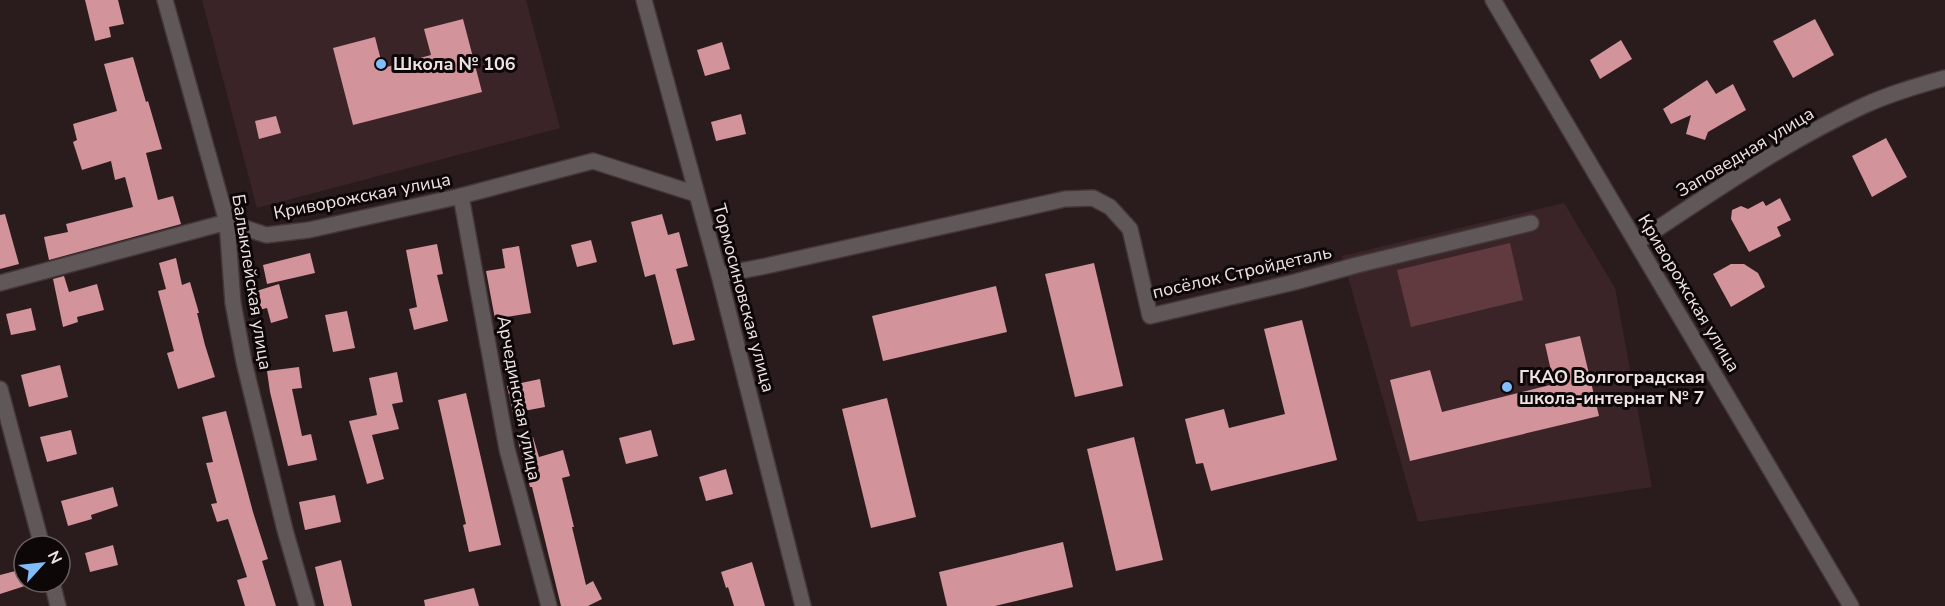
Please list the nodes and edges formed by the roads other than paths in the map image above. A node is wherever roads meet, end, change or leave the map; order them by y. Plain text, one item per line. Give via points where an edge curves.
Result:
1 (165, 0) edge
2 (644, 0) edge
3 (1493, 0) edge
4 (1945, 78) edge
5 (696, 194) junction
6 (461, 196) junction
7 (227, 222) junction
8 (1531, 223) dead end
9 (1637, 242) junction
10 (719, 275) junction
11 (0, 283) edge
12 (0, 389) edge
13 (39, 534) edge
14 (308, 606) edge
15 (549, 606) edge
16 (803, 606) edge
17 (1851, 606) edge

1 - 7 street, Балыклейская улица
2 - 5 street, Тормосиновская улица
3 - 9 street, Криворожская улица
4 - 9 street, Заповедная улица via 1864,105 1778,150
5 - 6 street, Криворожская улица via 593,161
5 - 10 street, Тормосиновская улица
6 - 7 street, Криворожская улица via 309,230 266,235
6 - 15 street, Арчединская улица via 507,449
7 - 11 street
7 - 14 street, Балыклейская улица via 233,303 244,362
8 - 10 street, посёлок Стройдеталь via 1150,316 1130,229 1110,207 1093,198 1065,199
9 - 17 street, Криворожская улица
10 - 16 street, Тормосиновская улица
12 - 13 street

